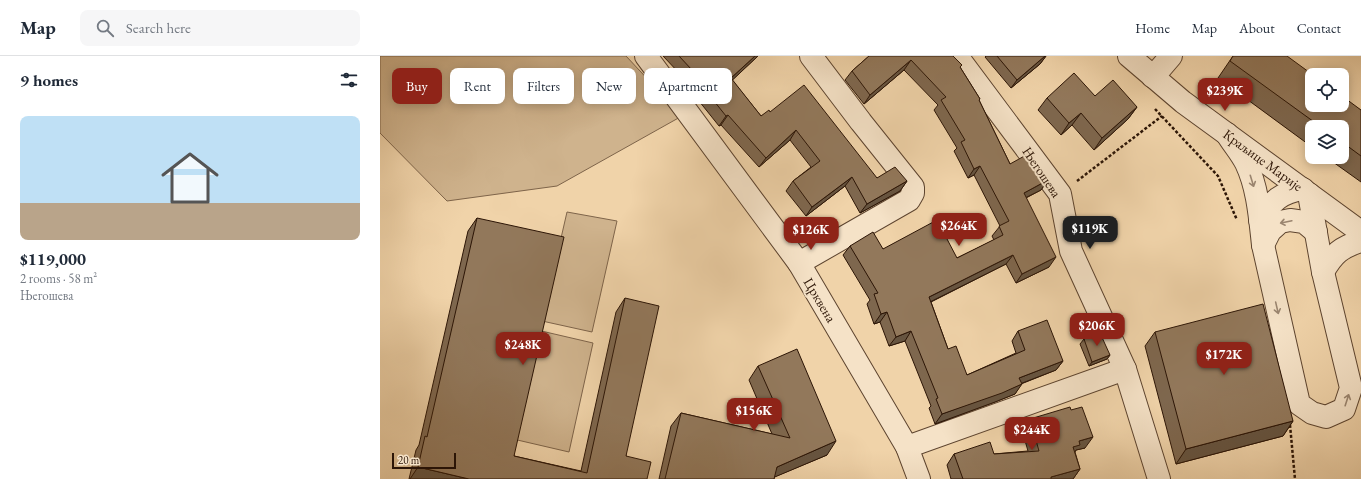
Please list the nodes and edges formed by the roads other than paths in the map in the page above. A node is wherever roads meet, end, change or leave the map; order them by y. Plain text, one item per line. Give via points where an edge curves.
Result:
1 (646, 56) edge
2 (811, 56) edge
3 (957, 56) edge
4 (1129, 56) edge
5 (1171, 56) edge
6 (1153, 77) junction
7 (1227, 134) junction
8 (1306, 192) junction
9 (1260, 220) junction
10 (1316, 232) junction
11 (1361, 232) edge
12 (1361, 241) edge
13 (1263, 245) junction
14 (798, 264) junction
15 (1324, 272) junction
16 (1125, 369) junction
17 (907, 447) junction
18 (919, 479) edge
19 (1159, 479) edge

1 - 14 street, Црквена
2 - 14 street via 913,187 913,193 909,200
3 - 16 street, Његошева via 1060,194 1071,251
4 - 6 street, Краљице Марије
5 - 6 street
6 - 7 street, Краљице Марије
7 - 8 street, Краљице Марије
7 -> 9 street via 1245,162 1251,177
8 - 9 street via 1289,192 1278,198
8 - 10 street
8 - 11 street, Краљице Марије
9 - 13 street
10 -> 13 street via 1304,222 1280,222 1270,231
10 - 15 street
12 - 15 street via 1337,252
13 -> 15 street via 1299,404 1312,413 1326,417 1344,408 1351,388
14 - 17 street, Црквена
16 - 17 street
16 - 19 street, Његошева
17 - 18 street, Црквена

